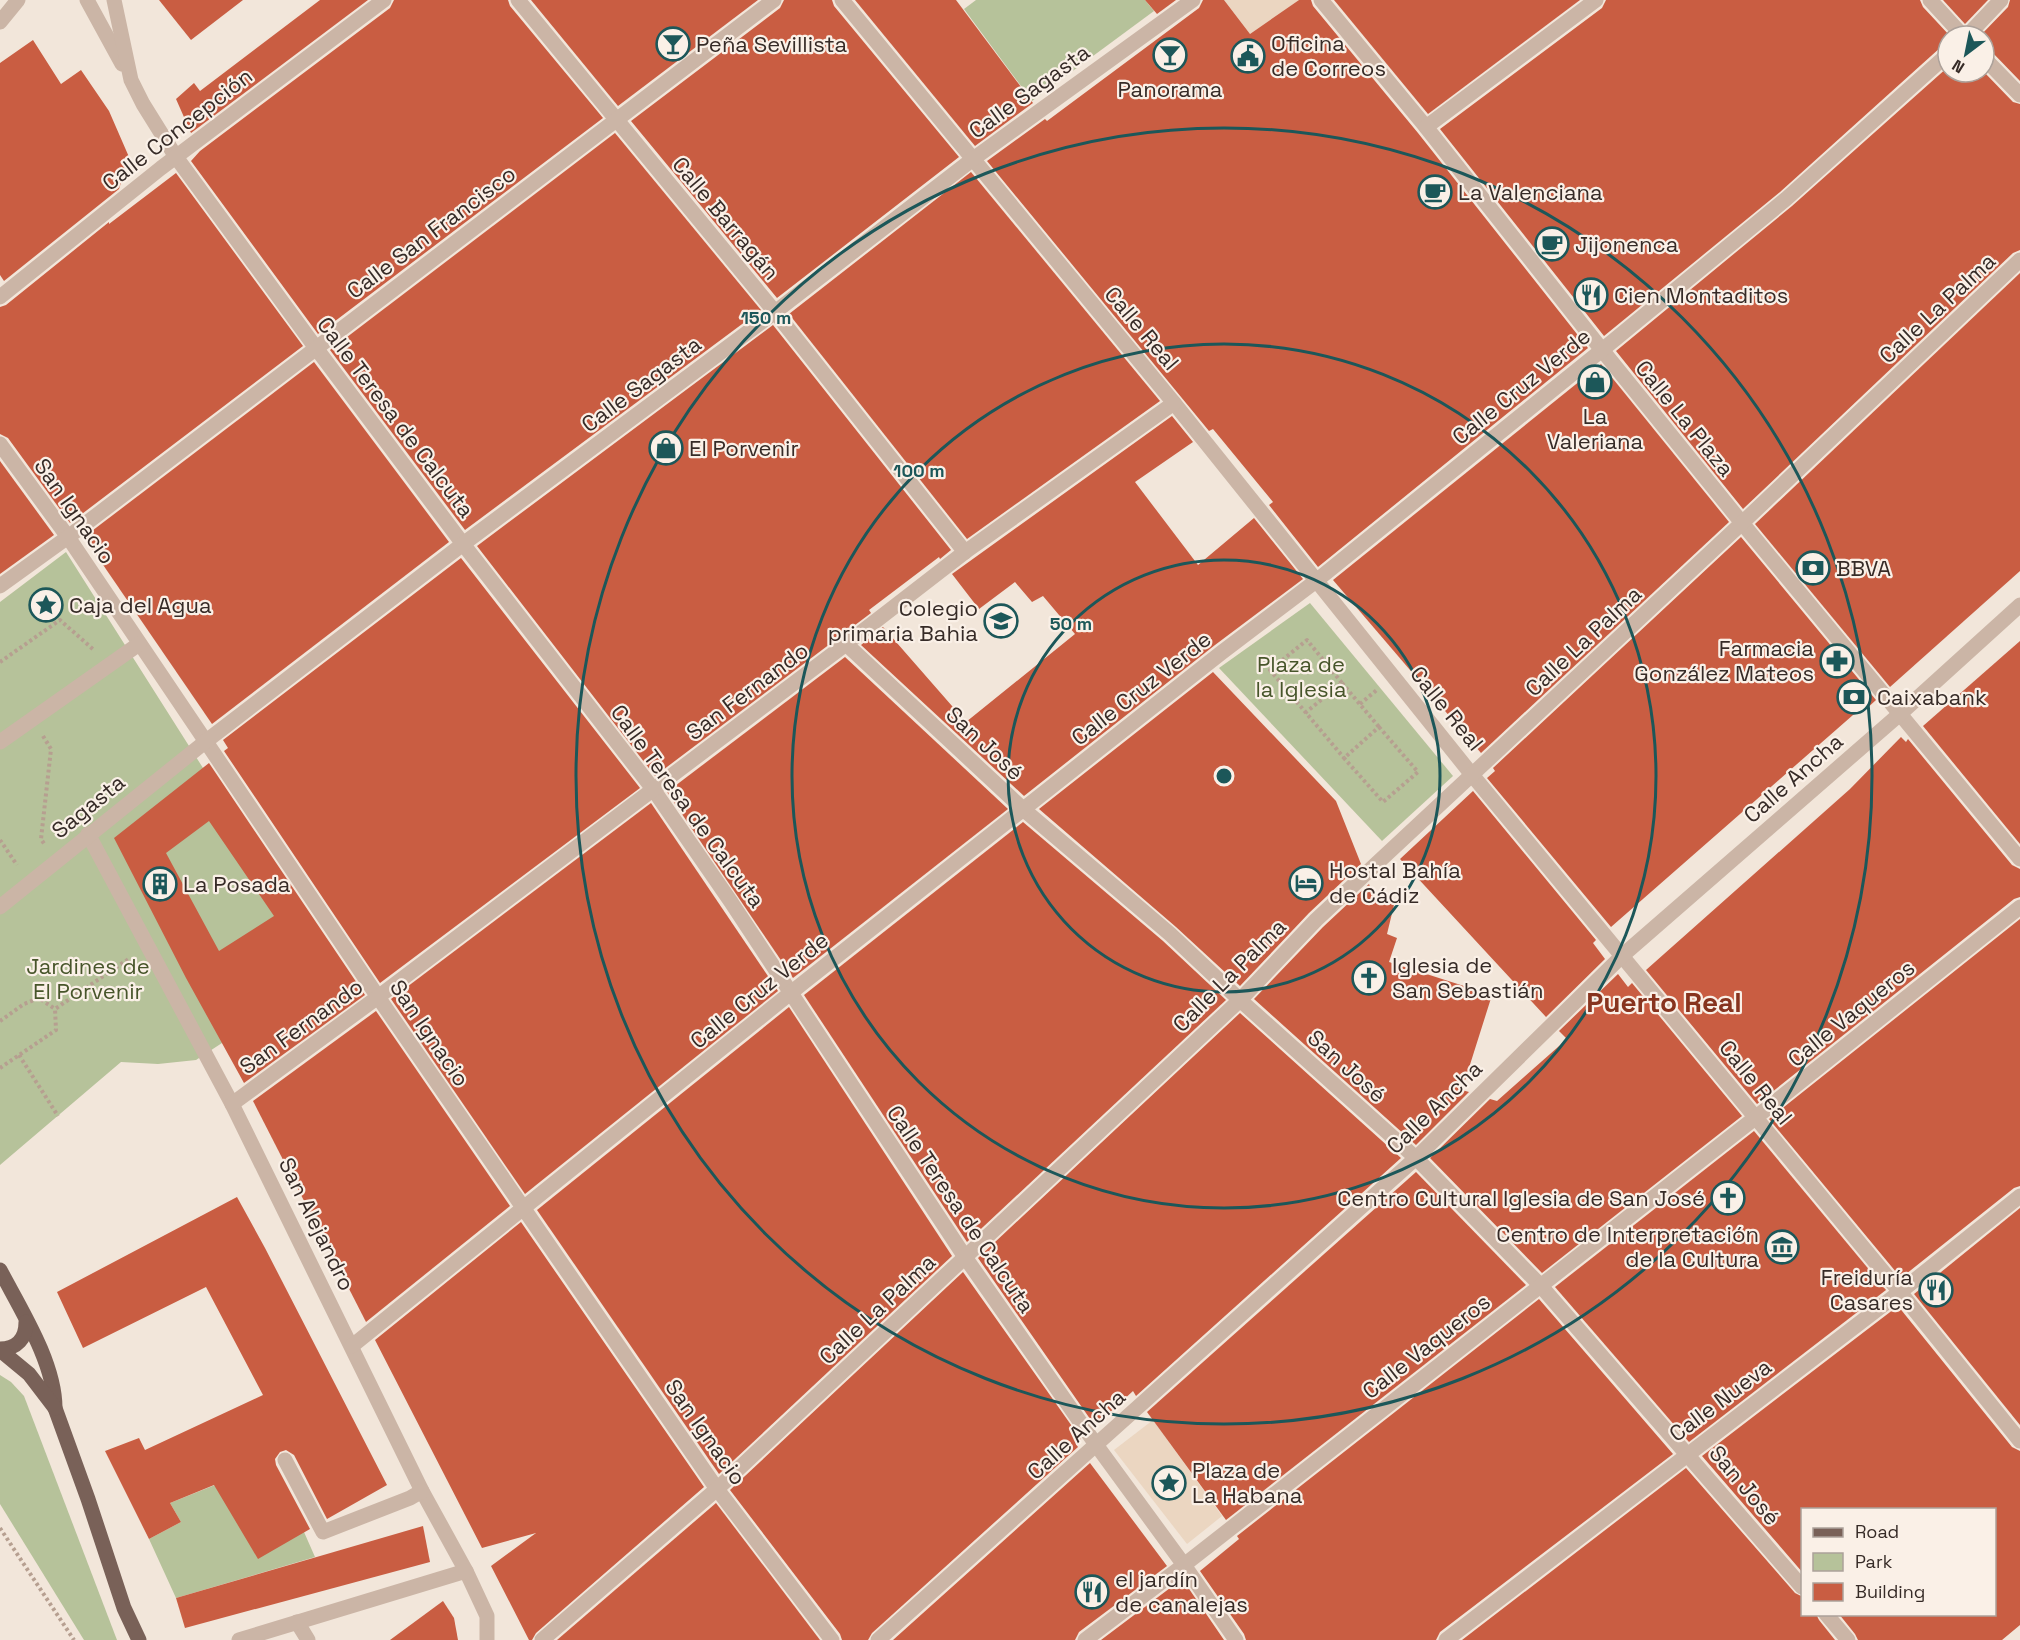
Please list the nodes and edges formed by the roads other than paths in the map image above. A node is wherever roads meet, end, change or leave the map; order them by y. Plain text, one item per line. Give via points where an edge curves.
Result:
1 (15, 0) edge
2 (87, 0) edge
3 (114, 0) edge
4 (384, 0) edge
5 (518, 0) edge
6 (774, 0) edge
7 (842, 0) edge
8 (1192, 0) edge
9 (1321, 0) edge
10 (1596, 0) edge
11 (1930, 0) edge
12 (2001, 0) edge
13 (0, 22) edge
14 (1953, 24) edge
15 (1977, 24) edge
16 (1936, 65) edge
17 (1996, 70) edge
18 (131, 80) junction
19 (2020, 95) edge
20 (615, 119) junction
21 (1426, 128) junction
22 (176, 157) junction
23 (974, 159) junction
24 (2020, 260) edge
25 (0, 297) edge
26 (775, 312) junction
27 (316, 348) junction
28 (1602, 351) junction
29 (1174, 403) junction
30 (0, 444) edge
31 (1742, 524) junction
32 (68, 537) junction
33 (463, 544) junction
34 (965, 552) junction
35 (1316, 581) junction
36 (0, 586) edge
37 (2020, 605) edge
38 (139, 644) junction
39 (846, 644) junction
40 (1901, 713) junction
41 (0, 742) edge
42 (205, 742) junction
43 (1473, 776) junction
44 (653, 789) junction
45 (1023, 809) junction
46 (88, 834) junction
47 (2020, 859) edge
48 (0, 907) edge
49 (2020, 907) edge
50 (1623, 955) junction
51 (791, 993) junction
52 (378, 997) junction
53 (1240, 1000) junction
54 (232, 1104) junction
55 (1755, 1118) junction
56 (1416, 1158) junction
57 (2020, 1196) edge
58 (522, 1208) junction
59 (964, 1257) junction
60 (0, 1270) edge
61 (1540, 1285) junction
62 (1900, 1292) junction
63 (0, 1301) edge
64 (19, 1307) junction
65 (26, 1322) junction
66 (352, 1346) junction
67 (0, 1349) edge
68 (55, 1408) junction
69 (2020, 1441) edge
70 (1097, 1446) junction
71 (1688, 1453) junction
72 (285, 1460) dead end
73 (717, 1489) junction
74 (422, 1491) junction
75 (1184, 1565) junction
76 (466, 1571) junction
77 (1801, 1585) edge
78 (1828, 1616) edge
79 (297, 1622) junction
80 (139, 1640) edge
81 (239, 1640) edge
82 (308, 1640) edge
83 (487, 1640) edge
84 (542, 1640) edge
85 (832, 1640) edge
86 (878, 1640) edge
87 (1085, 1640) edge
88 (1236, 1640) edge
89 (1446, 1640) edge
90 (1848, 1640) edge

1 - 13 street
2 - 18 street
3 - 18 street, Calle Teresa de Calcuta
4 - 22 street, Calle Concepción
5 - 20 street, Calle Barragán
6 - 20 street, Calle San Francisco
7 - 23 street, Calle Real
8 - 23 street, Calle Sagasta
9 - 21 street, Calle La Plaza
10 - 21 street
11 - 14 street
12 - 15 street
16 - 28 street, Calle Cruz Verde via 1786,199
17 - 19 street
18 - 22 street, Calle Teresa de Calcuta
20 - 26 street, Calle Barragán
20 - 27 street, Calle San Francisco
21 - 28 street, Calle La Plaza
22 - 25 street, Calle Concepción
22 - 27 street, Calle Teresa de Calcuta
23 - 26 street, Calle Sagasta
23 - 29 street, Calle Real
24 - 31 street, Calle La Palma
26 - 33 street, Calle Sagasta
26 - 34 street, Calle Barragán
27 - 32 street, Calle San Francisco
27 - 33 street, Calle Teresa de Calcuta
28 - 31 street, Calle La Plaza
28 - 35 street, Calle Cruz Verde
29 - 34 street, San Fernando
29 - 35 street, Calle Real
30 - 32 street, San Ignacio
31 - 40 street, Calle La Plaza
31 - 43 street, Calle La Palma
32 - 36 street, Calle San Francisco
32 - 38 street, San Ignacio
33 - 42 street, Calle Sagasta
33 - 44 street, Calle Teresa de Calcuta
34 - 39 street, San Fernando
35 - 43 street, Calle Real
35 - 45 street, Calle Cruz Verde
37 - 40 street, Calle Ancha
38 - 41 street
38 - 42 street, San Ignacio
39 - 44 street, San Fernando
39 - 45 street, San José
40 - 47 street, Calle La Plaza
40 - 50 street, Calle Ancha
42 - 46 street, Sagasta
42 - 52 street, San Ignacio
43 - 50 street, Calle Real
43 - 53 street, Calle La Palma via 1316,920
44 - 51 street, Calle Teresa de Calcuta
44 - 52 street, San Fernando
45 - 51 street, Calle Cruz Verde
45 - 53 street, San José via 1170,934
46 - 48 street, Sagasta
46 - 54 street, San Alejandro
49 - 55 street, Calle Vaqueros
50 - 55 street, Calle Real
50 - 56 street, Calle Ancha
51 - 58 street, Calle Cruz Verde
51 - 59 street, Calle Teresa de Calcuta
52 - 54 street, San Fernando
52 - 58 street, San Ignacio
53 - 56 street, San José
53 - 59 street, Calle La Palma
54 - 66 street, San Alejandro
55 - 61 street, Calle Vaqueros
55 - 62 street, Calle Real
56 - 61 street, San José
56 - 70 street, Calle Ancha
57 - 62 street, Calle Nueva
58 - 66 street, Calle Cruz Verde
58 - 73 street, San Ignacio
59 - 70 street, Calle Teresa de Calcuta
59 - 73 street, Calle La Palma
60 - 64 main road
61 - 71 street, San José
61 - 75 street, Calle Vaqueros
62 - 69 street, Calle Real
62 - 71 street, Calle Nueva
63 - 64 main road
64 - 65 main road
65 - 67 main road via 19,1342
65 - 68 main road via 50,1373
66 - 74 street, San Alejandro
67 - 68 main road via 29,1374
68 - 80 main road via 124,1608
70 - 75 street, Calle Teresa de Calcuta
70 - 86 street, Calle Ancha
71 - 77 street, San José
71 - 89 street, Calle Nueva
72 - 74 street via 323,1532
73 - 84 street, Calle La Palma
73 - 85 street, San Ignacio
74 - 76 street, San Alejandro
75 - 87 street, Calle Vaqueros
75 - 88 street, Calle Teresa de Calcuta
76 - 79 street
76 - 83 street, San Alejandro via 487,1616
78 - 90 street
79 - 81 street
79 - 82 street

